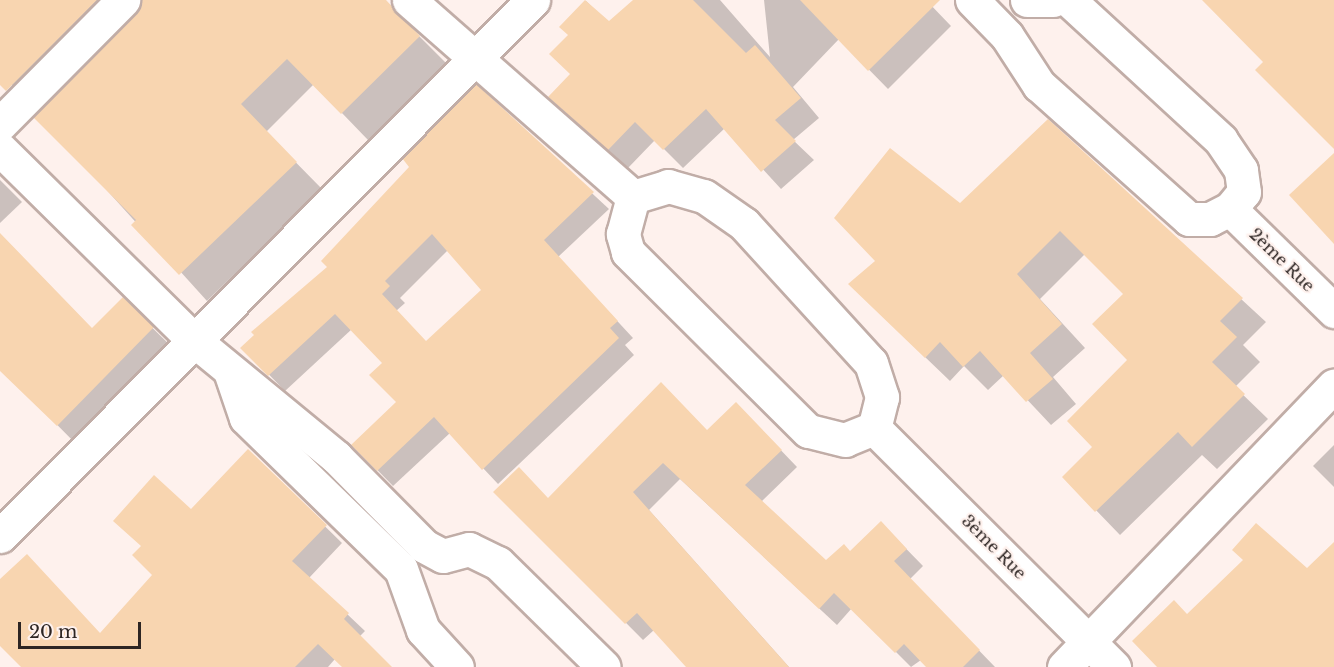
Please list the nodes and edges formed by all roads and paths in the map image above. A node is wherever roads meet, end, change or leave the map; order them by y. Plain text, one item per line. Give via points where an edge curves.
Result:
1 (123, 0) edge
2 (409, 0) edge
3 (533, 0) edge
4 (1027, 0) edge
5 (1053, 0) edge
6 (1069, 0) edge
7 (985, 4) edge
8 (473, 59) junction
9 (0, 124) edge
10 (0, 149) edge
11 (633, 197) junction
12 (1230, 209) junction
13 (1334, 311) edge
14 (195, 341) junction
15 (231, 374) junction
16 (1334, 385) edge
17 (874, 428) junction
18 (0, 536) edge
19 (424, 546) junction
20 (401, 569) junction
21 (1089, 642) junction
22 (457, 667) edge
23 (604, 667) edge
24 (1064, 667) edge
25 (1114, 667) edge

1 - 9 street
2 - 8 street
3 - 8 street
4 - 5 street
6 - 12 street via 1221,140 1241,171 1244,192
7 - 12 street via 1039,85 1189,219 1210,219
8 - 11 street
8 - 14 street
10 - 14 street
11 - 17 street via 668,186 704,196 744,224 871,363 882,397
11 - 17 street via 623,234 628,252 808,431 845,440
12 - 13 street, 2ème Rue
14 - 15 street
14 - 18 street
15 - 19 street via 336,458
15 - 20 street via 246,418
16 - 21 street
17 - 21 street, 3ème Rue
19 - 20 street
19 - 23 street via 443,556 469,549 498,563
20 - 22 street via 423,630
21 - 24 street
21 - 25 street, 3ème Rue

